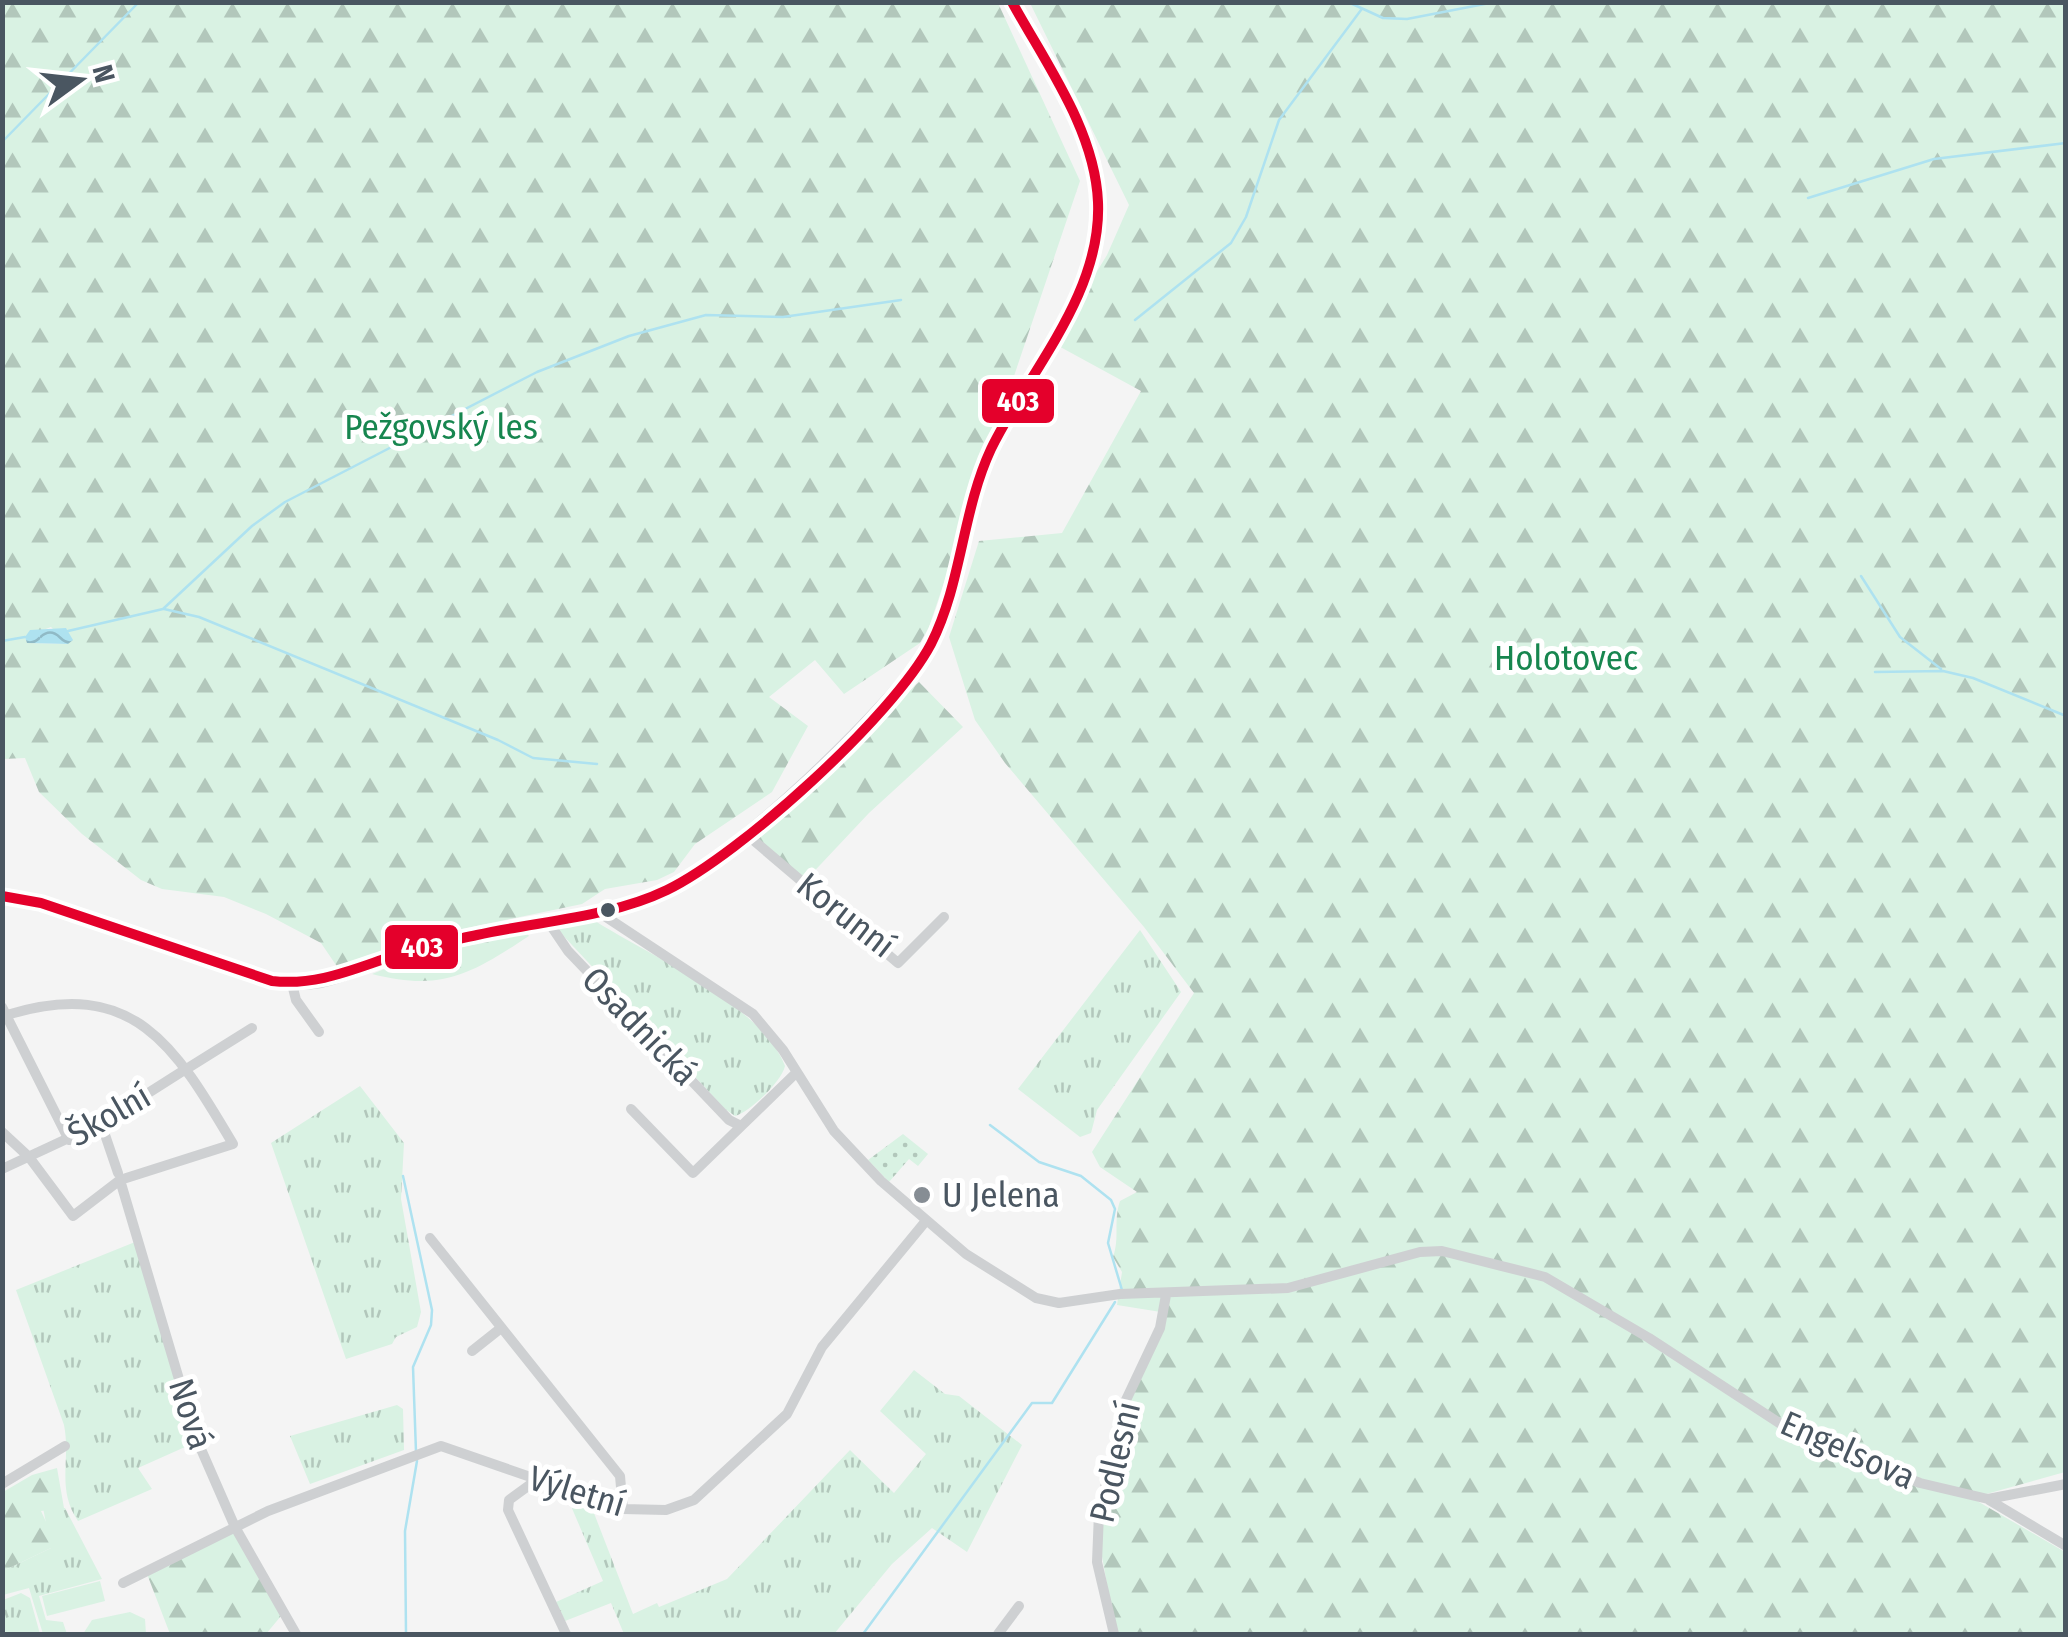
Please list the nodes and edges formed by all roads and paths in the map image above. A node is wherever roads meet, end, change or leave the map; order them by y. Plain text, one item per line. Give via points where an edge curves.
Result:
1 (1012, 2) edge
2 (746, 834) junction
3 (2, 896) edge
4 (597, 911) junction
5 (944, 917) dead end
6 (546, 920) junction
7 (299, 985) junction
8 (5, 1011) edge
9 (252, 1028) dead end
10 (319, 1032) dead end
11 (187, 1069) junction
12 (796, 1073) junction
13 (632, 1109) dead end
14 (101, 1123) junction
15 (741, 1126) junction
16 (2, 1132) edge
17 (69, 1140) junction
18 (30, 1157) junction
19 (2, 1169) edge
20 (119, 1177) junction
21 (925, 1222) junction
22 (430, 1238) dead end
23 (1166, 1295) junction
24 (501, 1328) junction
25 (472, 1351) dead end
26 (65, 1446) dead end
27 (535, 1481) junction
28 (2, 1484) edge
29 (2066, 1484) edge
30 (1988, 1499) junction
31 (623, 1509) junction
32 (235, 1528) junction
33 (2066, 1546) edge
34 (123, 1583) dead end
35 (1019, 1606) dead end
36 (296, 1634) edge
37 (566, 1634) edge
38 (998, 1634) edge
39 (1114, 1634) edge

1 - 2 street via 1093,164 1098,207 1092,253 990,452 931,642 912,674
2 - 4 street via 669,890
2 - 5 street, Korunní via 898,963
3 - 7 street
4 - 6 street
4 - 12 street via 753,1014
6 - 7 street
6 - 15 street, Osadnická via 568,951
7 - 10 street via 296,1000
8 - 11 street via 49,1002 96,1005 157,1037
8 - 17 street
9 - 11 street, Školní
11 - 14 street, Školní
11 - 20 street via 233,1144
12 - 15 street, Osadnická
12 - 21 street via 834,1130
13 - 15 street, Osadnická via 693,1174
14 - 17 street, Školní
14 - 20 street, Nová
16 - 18 street, Školní
17 - 18 street, Školní
18 - 19 street
18 - 20 street, Školní via 72,1216
20 - 32 street, Nová via 197,1440
21 - 23 street via 1036,1298
21 - 31 street, Výletní via 822,1347 779,1422 694,1500 666,1510
22 - 24 street
23 - 30 street, Engelsova via 1288,1288 1442,1251 1545,1277 1799,1436 1920,1483
23 - 39 street, Podlesní via 1160,1328 1126,1400 1099,1513 1097,1562
24 - 25 street
24 - 31 street via 620,1476
26 - 28 street
27 - 31 street, Výletní
27 - 32 street, Výletní via 441,1446
27 - 37 street via 510,1500 508,1510
29 - 30 street, Engelsova
30 - 33 street
32 - 34 street, Výletní
32 - 36 street, Nová
35 - 38 street

